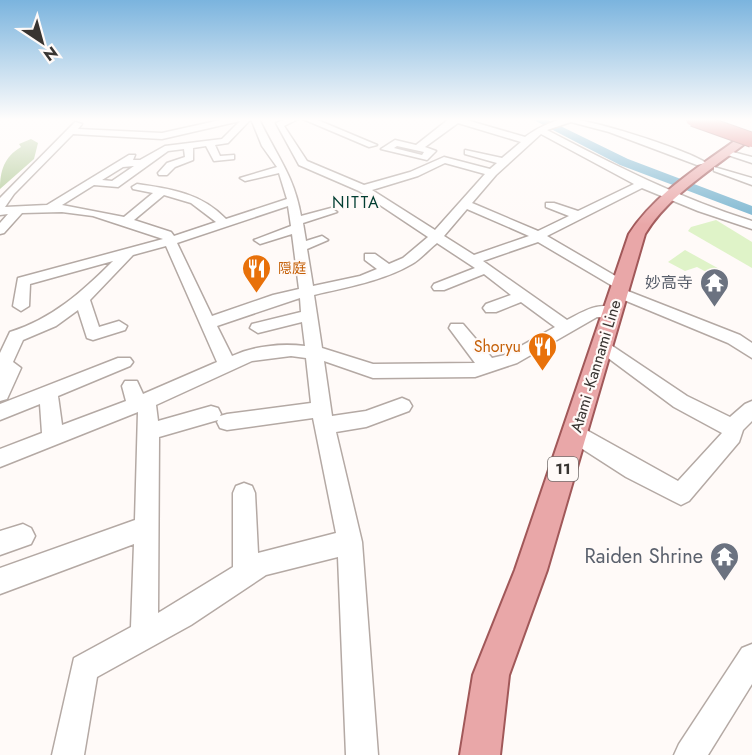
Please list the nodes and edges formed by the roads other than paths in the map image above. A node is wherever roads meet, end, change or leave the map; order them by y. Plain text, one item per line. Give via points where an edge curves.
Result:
1 (47, 154) edge
2 (138, 154) edge
3 (156, 154) edge
4 (189, 154) edge
5 (215, 154) edge
6 (271, 154) edge
7 (300, 154) edge
8 (476, 154) edge
9 (514, 154) edge
10 (587, 154) edge
11 (677, 154) edge
12 (725, 154) edge
13 (735, 154) edge
14 (231, 157) dead end
15 (304, 159) junction
16 (752, 160) edge
17 (505, 162) junction
18 (142, 163) junction
19 (701, 163) dead end
20 (122, 164) junction
21 (282, 168) junction
22 (718, 169) dead end
23 (163, 173) dead end
24 (492, 173) junction
25 (245, 178) dead end
26 (749, 179) edge
27 (90, 182) junction
28 (642, 183) junction
29 (137, 187) dead end
30 (363, 189) junction
31 (678, 190) junction
32 (162, 191) junction
33 (293, 201) junction
34 (465, 204) junction
35 (550, 205) dead end
36 (0, 206) edge
37 (49, 208) junction
38 (0, 211) edge
39 (18, 211) junction
40 (331, 212) dead end
41 (578, 215) junction
42 (126, 221) junction
43 (224, 224) junction
44 (752, 225) edge
45 (315, 227) dead end
46 (0, 230) edge
47 (298, 232) junction
48 (436, 237) junction
49 (539, 237) junction
50 (260, 240) dead end
51 (322, 240) dead end
52 (171, 241) junction
53 (131, 250) junction
54 (370, 257) dead end
55 (473, 260) junction
56 (485, 269) junction
57 (388, 270) junction
58 (439, 287) dead end
59 (306, 291) junction
60 (522, 296) junction
61 (615, 297) junction
62 (82, 300) junction
63 (21, 306) dead end
64 (491, 308) dead end
65 (308, 315) junction
66 (208, 323) junction
67 (119, 326) dead end
68 (566, 327) junction
69 (258, 328) dead end
70 (457, 328) dead end
71 (602, 345) junction
72 (312, 352) junction
73 (752, 352) edge
74 (124, 362) dead end
75 (227, 364) junction
76 (489, 368) junction
77 (0, 394) edge
78 (48, 394) junction
79 (138, 397) junction
80 (402, 406) dead end
81 (752, 409) edge
82 (0, 412) edge
83 (322, 418) junction
84 (733, 427) junction
85 (149, 432) junction
86 (574, 433) junction
87 (53, 437) junction
88 (0, 458) edge
89 (244, 493) dead end
90 (147, 527) junction
91 (350, 542) junction
92 (246, 572) junction
93 (0, 581) edge
94 (144, 636) junction
95 (752, 658) edge
96 (68, 755) edge
97 (362, 755) edge
98 (480, 755) edge
99 (690, 755) edge

1 - 36 street
2 - 20 street
3 - 18 street
4 - 23 street via 190,158 171,165
5 - 14 street via 217,159
6 - 21 street
7 - 15 street
8 - 17 street
9 - 17 street
10 - 28 street
11 - 19 street
12 - 31 main road, 11
13 - 16 street
15 - 21 street
15 - 30 street
17 - 24 street
18 - 20 street
18 - 27 street via 145,164 114,185
20 - 27 street
21 - 25 street
21 - 33 street
22 - 26 street
24 - 30 street via 444,160 414,174
24 - 34 street
27 - 37 street
28 - 31 street
28 - 41 street
29 - 32 street
30 - 48 street
31 - 44 street
31 - 61 main road, Atami -Kannami Line / 11 via 647,218 637,234
32 - 42 street
32 - 43 street via 204,203
33 - 43 street
33 - 47 street
34 - 48 street
34 - 49 street
35 - 41 street
37 - 39 street
37 - 42 street
38 - 39 street
39 - 46 street
40 - 47 street
41 - 49 street
42 - 52 street via 167,235
43 - 52 street
45 - 47 street
47 - 50 street
47 - 51 street
47 - 59 street
48 - 55 street
48 - 57 street via 419,254
49 - 55 street
49 - 61 street
52 - 53 street
52 - 66 street
53 - 62 street
53 - 63 street via 23,281
54 - 57 street
55 - 56 street
56 - 58 street
56 - 60 street
57 - 59 street
59 - 65 street
59 - 66 street
60 - 64 street
60 - 68 street
61 - 68 street
61 - 71 main road, Atami -Kannami Line / 11
61 - 73 street via 734,339
62 - 67 street via 93,334
62 - 77 street via 34,332 16,336 2,367 12,368
65 - 69 street
65 - 72 street
66 - 75 street
68 - 76 street
70 - 76 street
71 - 84 street via 680,404
71 - 86 main road, Atami -Kannami Line / 11
72 - 75 street via 261,352
72 - 76 street via 373,371
72 - 83 street
74 - 78 street
75 - 79 street
78 - 82 street
78 - 87 street
79 - 85 street
79 - 87 street
80 - 83 street via 366,418
81 - 84 street
83 - 85 street via 219,418
83 - 91 street
84 - 86 street via 732,436 681,494
85 - 90 street
86 - 98 main road, Atami -Kannami Line / 11 via 531,570 491,675
87 - 88 street
89 - 92 street
90 - 93 street
90 - 94 street
91 - 92 street via 261,564
91 - 97 street
92 - 94 street
94 - 96 street via 84,668
95 - 99 street

